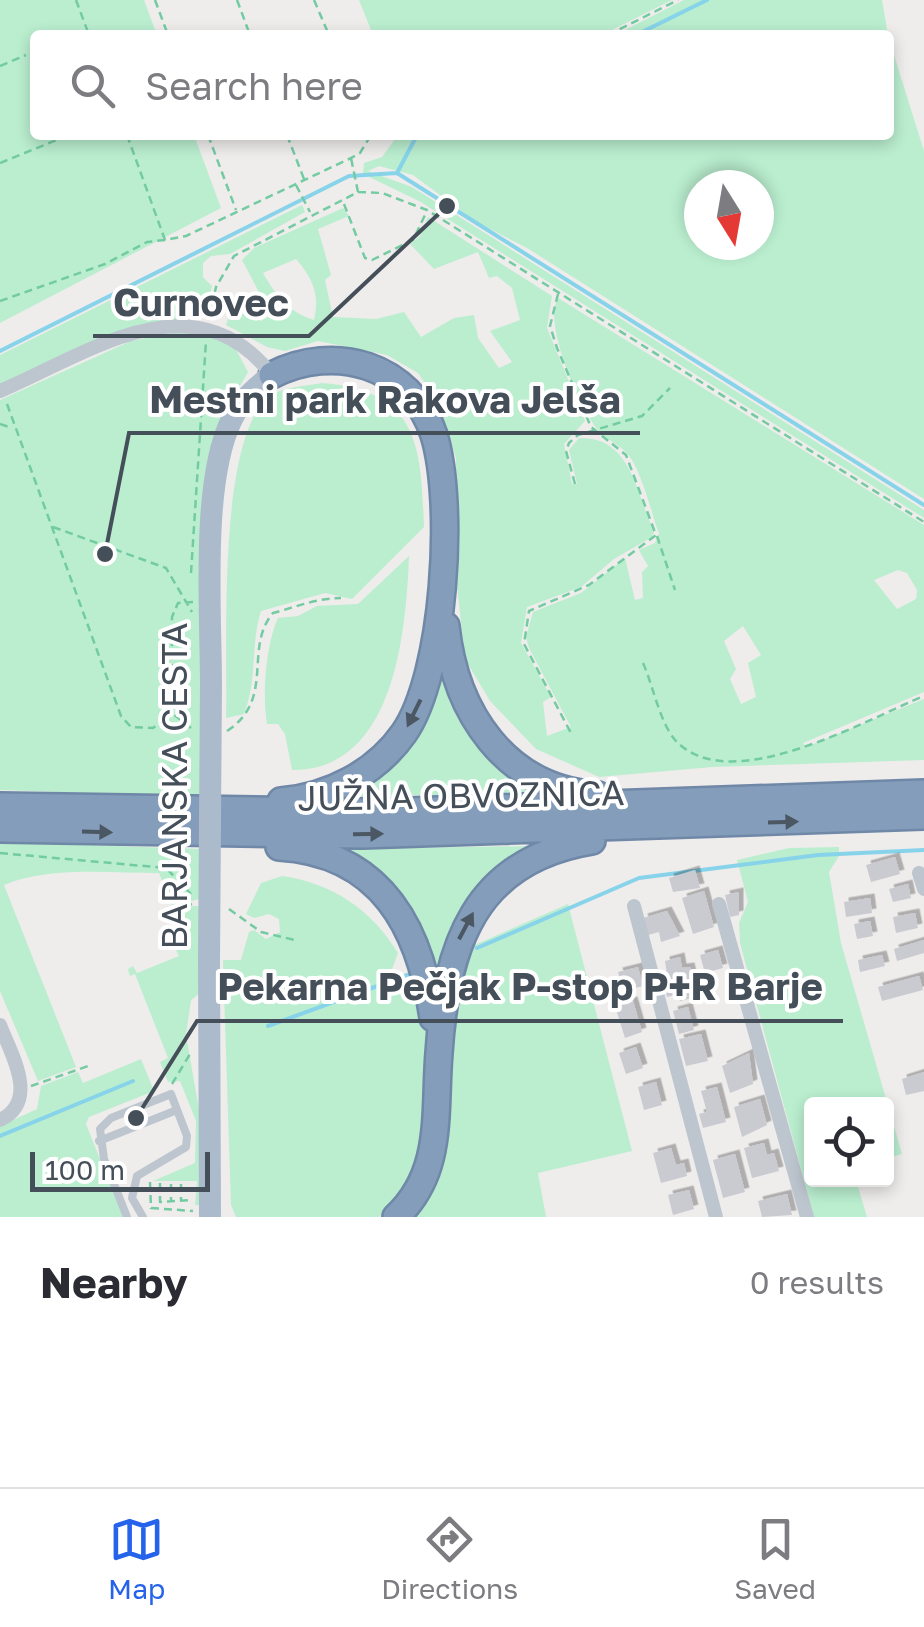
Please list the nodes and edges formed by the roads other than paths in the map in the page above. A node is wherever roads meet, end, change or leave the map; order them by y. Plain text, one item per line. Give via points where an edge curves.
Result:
1 (272, 375) junction
2 (1, 390) edge
3 (442, 585) junction
4 (924, 794) edge
5 (0, 806) edge
6 (687, 814) junction
7 (924, 816) edge
8 (194, 823) junction
9 (0, 828) edge
10 (919, 873) dead end
11 (924, 889) edge
12 (720, 904) dead end
13 (634, 906) dead end
14 (0, 1025) edge
15 (438, 1054) junction
16 (177, 1110) junction
17 (0, 1120) edge
18 (99, 1141) junction
19 (204, 1214) edge
20 (127, 1217) edge
21 (142, 1217) edge
22 (396, 1217) edge
23 (716, 1217) edge
24 (806, 1217) edge

1 - 2 street via 248,348 208,327 185,324 142,331
1 - 3 highway via 312,360 346,360 390,376 418,402 440,458
1 - 19 main road, BARJANSKA CESTA, bridge via 236,411 220,453 201,611 211,685
3 - 6 highway via 456,681 473,719 499,752 570,791
3 -> 8 highway via 421,701 406,731 371,768 303,798 234,802
4 - 6 highway, JUŽNA OBVOZNICA
5 - 8 highway, JUŽNA OBVOZNICA
6 -> 7 highway, JUŽNA OBVOZNICA
6 - 8 highway, JUŽNA OBVOZNICA via 437,834
15 -> 6 highway via 456,948 470,916 496,885 554,850 645,837
9 -> 8 highway, JUŽNA OBVOZNICA
8 - 15 highway via 236,845 331,858 384,893 418,946
10 - 11 street
12 - 24 street
13 - 23 street
14 - 17 street via 22,1090 18,1106
15 - 22 highway via 432,1156
16 - 18 lane
16 - 18 lane via 170,1094 111,1118
16 - 21 lane via 184,1152 144,1168 134,1181 132,1198
18 - 20 lane

